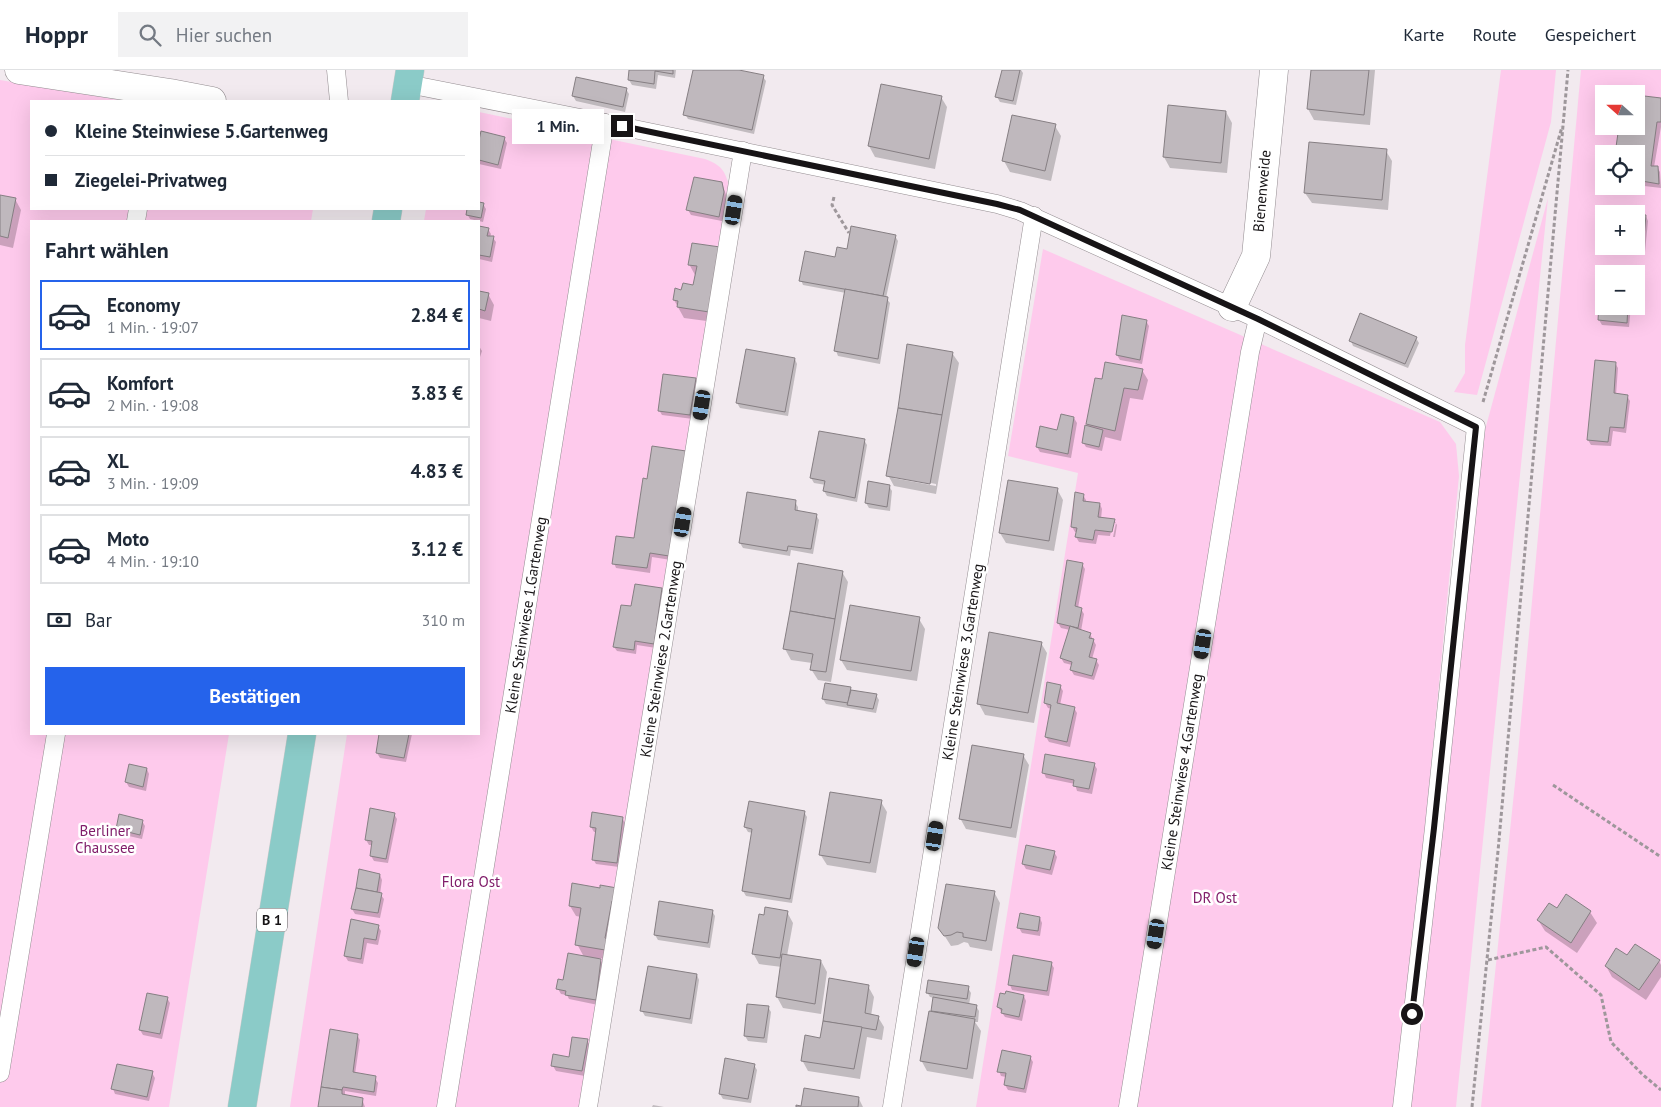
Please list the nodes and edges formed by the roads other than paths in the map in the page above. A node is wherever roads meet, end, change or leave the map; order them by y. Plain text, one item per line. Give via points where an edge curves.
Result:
1 (19, 70) edge
2 (336, 70) edge
3 (1274, 70) edge
4 (408, 85) edge
5 (169, 97) edge
6 (201, 100) edge
7 (339, 100) edge
8 (605, 123) junction
9 (743, 151) junction
10 (1034, 216) junction
11 (1232, 307) junction
12 (1258, 319) junction
13 (56, 735) edge
14 (302, 735) edge
15 (0, 1073) edge
16 (242, 1107) edge
17 (446, 1107) edge
18 (588, 1107) edge
19 (892, 1107) edge
20 (1128, 1107) edge
21 (1402, 1107) edge

1 - 5 street
2 - 7 lane
3 - 11 street, Bienenweide via 1256,256
4 - 8 lane
5 - 6 street
8 - 9 lane
8 - 17 lane, Kleine Steinwiese 1.Gartenweg
9 - 10 lane via 997,204
9 - 18 lane, Kleine Steinwiese 2.Gartenweg
10 - 11 lane
10 - 19 lane, Kleine Steinwiese 3.Gartenweg
11 - 12 lane
12 - 20 lane, Kleine Steinwiese 4.Gartenweg
12 - 21 lane via 1476,427
13 - 15 lane
14 - 16 main road, B 1

